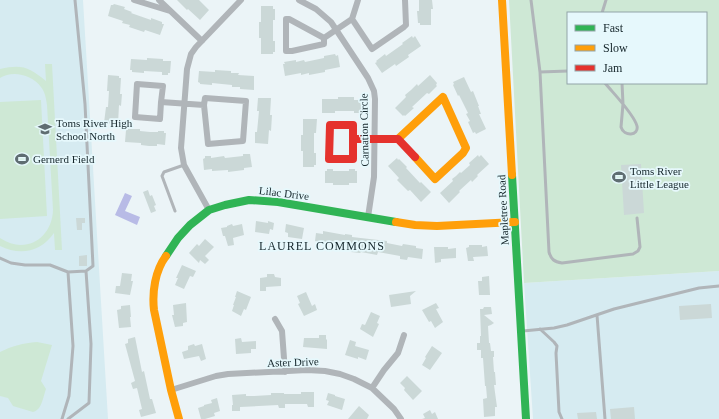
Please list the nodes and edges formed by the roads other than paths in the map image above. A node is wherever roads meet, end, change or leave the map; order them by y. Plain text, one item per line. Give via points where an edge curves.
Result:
1 (75, 0) edge
2 (134, 0) edge
3 (159, 0) edge
4 (241, 0) edge
5 (299, 0) edge
6 (358, 0) edge
7 (405, 0) edge
8 (502, 0) edge
9 (531, 0) edge
10 (606, 0) edge
11 (171, 12) junction
12 (602, 12) edge
13 (352, 19) junction
14 (336, 30) junction
15 (324, 38) junction
16 (202, 41) junction
17 (567, 71) edge
18 (540, 72) junction
19 (605, 84) edge
20 (622, 84) edge
21 (161, 102) junction
22 (184, 104) junction
23 (623, 104) junction
24 (204, 105) junction
25 (353, 139) junction
26 (375, 139) junction
27 (398, 139) junction
28 (184, 165) junction
29 (209, 210) junction
30 (175, 211) dead end
31 (368, 217) junction
32 (637, 218) dead end
33 (515, 222) junction
34 (0, 258) edge
35 (86, 271) junction
36 (68, 272) junction
37 (719, 286) edge
38 (597, 315) junction
39 (275, 319) dead end
40 (540, 329) junction
41 (521, 331) junction
42 (404, 335) dead end
43 (285, 372) junction
44 (372, 388) junction
45 (171, 390) junction
46 (62, 419) edge
47 (68, 419) edge
48 (179, 419) edge
49 (401, 419) edge
50 (526, 419) edge
51 (562, 419) edge
52 (605, 419) edge

1 - 35 lane via 85,104 93,266
2 - 11 street
3 - 11 street
4 - 16 street
5 - 14 street, Carnation Circle via 316,9
6 - 13 street
7 - 13 street via 406,25 372,49
8 - 33 street, Mapletree Road
9 - 18 lane
10 - 12 lane
11 - 16 street
13 - 14 street
14 - 15 street
14 - 26 street, Carnation Circle via 374,91
15 - 15 street via 289,18 286,19 286,51 324,44
16 - 22 street via 188,62
17 - 18 lane
18 - 32 lane via 551,259 562,263 634,254 640,247
19 - 23 lane
20 - 23 lane
21 - 21 street via 162,86 137,84 135,117 160,119
21 - 22 street
22 - 24 street
22 - 28 street via 181,148
23 - 23 lane via 637,126 635,133 628,134 622,130
24 - 24 street via 205,98 246,101 243,141 208,144
25 - 25 street via 354,125 330,125 329,159 353,159
25 - 26 street
26 - 27 street
26 - 31 street, Carnation Circle via 374,177
27 - 27 street via 435,179 466,148 443,97
28 - 29 street
28 - 30 lane via 164,172 162,176
29 - 31 street, Lilac Drive via 249,200 278,202
29 - 45 street, Lilac Drive via 178,238 163,260 156,278 154,310
31 - 33 street, Lilac Drive via 437,226
33 - 41 street, Mapletree Road
34 - 36 lane via 25,265 50,265
35 - 36 lane
35 - 47 lane via 91,344 88,403
36 - 46 lane via 73,346 69,396
37 - 38 lane via 699,288
38 - 40 lane via 567,325
38 - 52 lane
39 - 43 street via 282,331
40 - 41 lane
40 - 51 lane via 557,346 559,412
41 - 50 street, Mapletree Road
42 - 44 street via 398,353
43 - 44 street, Aster Drive via 325,371 347,376
43 - 45 street, Aster Drive via 228,374
44 - 49 street, Aster Drive
45 - 48 street, Lilac Drive

